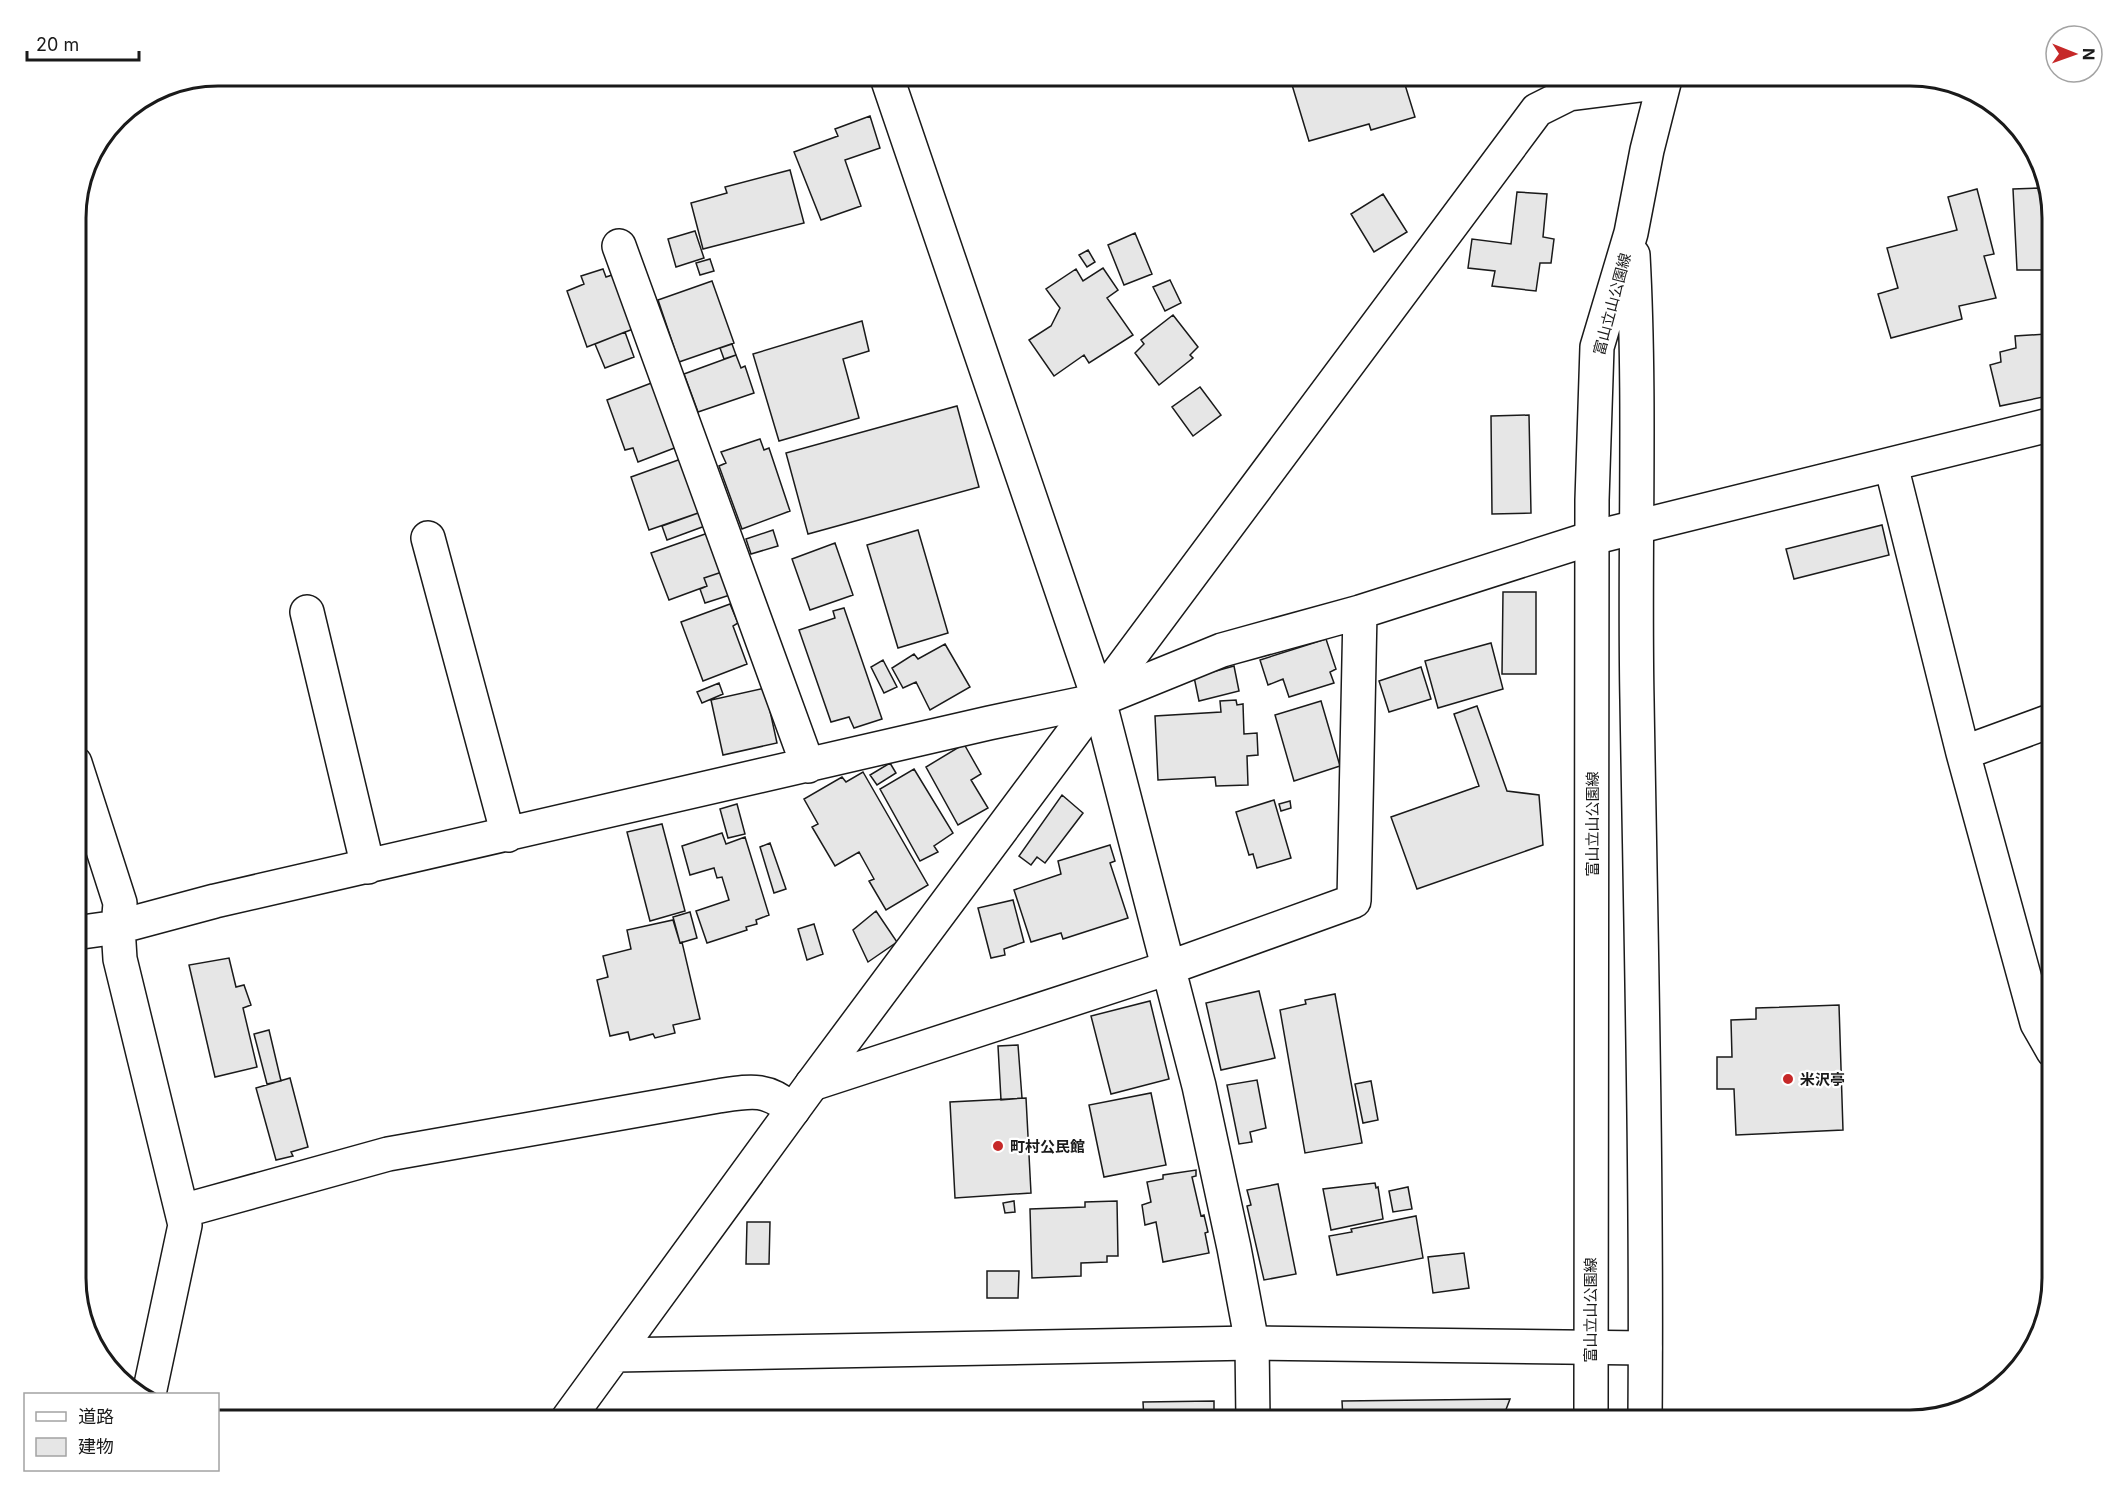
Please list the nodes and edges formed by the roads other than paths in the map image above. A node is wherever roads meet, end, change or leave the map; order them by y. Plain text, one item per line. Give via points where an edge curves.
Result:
1 (1626, 85) edge
2 (1663, 85) edge
3 (890, 86) edge
4 (1631, 233) junction
5 (619, 246) dead end
6 (2042, 427) edge
7 (1891, 465) junction
8 (1635, 527) junction
9 (428, 538) dead end
10 (1592, 538) junction
11 (307, 612) dead end
12 (1360, 612) junction
13 (1099, 700) junction
14 (2042, 724) edge
15 (1963, 753) junction
16 (808, 766) junction
17 (86, 797) edge
18 (508, 835) junction
19 (368, 867) junction
20 (118, 927) junction
21 (86, 931) edge
22 (1168, 968) junction
23 (2042, 1032) edge
24 (803, 1097) junction
25 (182, 1211) junction
26 (1252, 1343) junction
27 (1590, 1347) junction
28 (1646, 1348) junction
29 (616, 1355) junction
30 (150, 1391) edge
31 (575, 1410) edge
32 (1254, 1410) edge
33 (1591, 1410) edge
34 (1645, 1410) edge

1 - 13 street via 1569,94 1536,110
2 - 4 street, 富山立山公園線
3 - 13 street
4 - 8 street, 富山立山公園線 via 1638,349
4 - 10 street, 富山立山公園線 via 1597,347
5 - 16 street
6 - 7 street
7 - 8 street
7 - 15 street
8 - 10 street
8 - 28 street, 富山立山公園線
9 - 18 street
10 - 12 street
10 - 27 street, 富山立山公園線
11 - 19 street
12 - 13 street via 1222,650
12 - 22 street via 1354,901
13 - 16 street
13 - 22 street
13 - 24 street
14 - 15 street
15 - 23 street
16 - 18 street
17 - 20 street via 120,903
18 - 19 street
19 - 20 street
20 - 21 street
20 - 25 street via 120,959
22 - 24 street
22 - 26 street via 1199,1086
24 - 25 street via 782,1100 758,1090 388,1154
24 - 29 street
25 - 30 street via 185,1225
26 - 27 street
26 - 29 street
26 - 32 street
27 - 28 street
27 - 33 street, 富山立山公園線
28 - 34 street, 富山立山公園線
29 - 31 street

